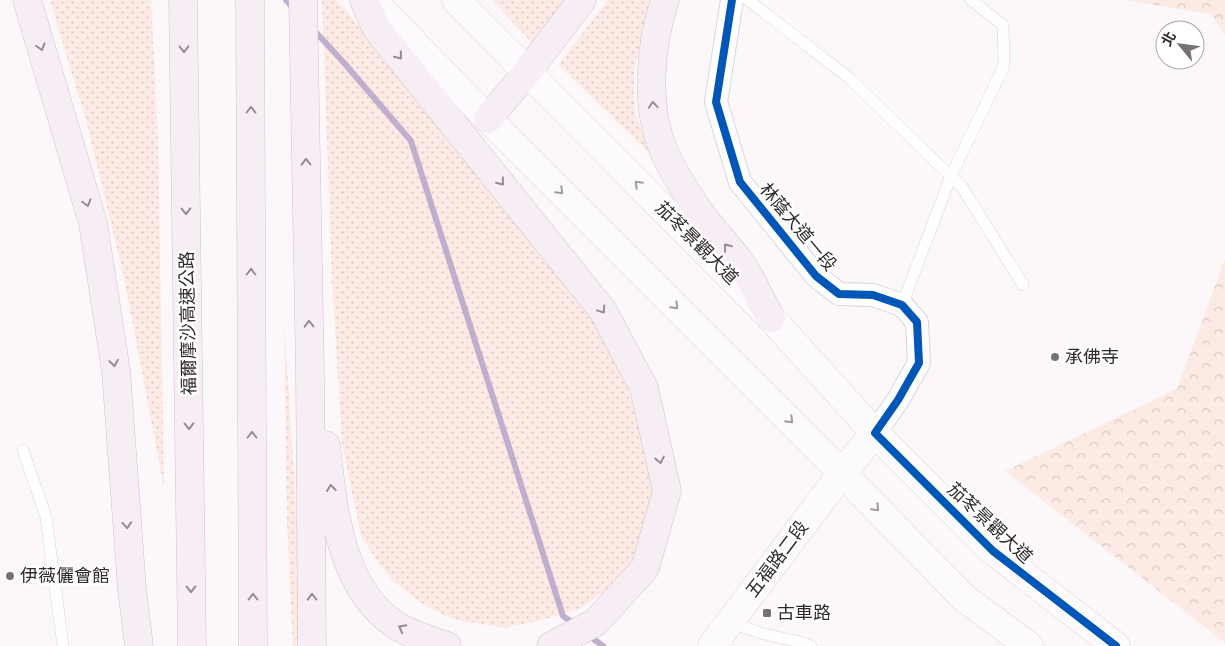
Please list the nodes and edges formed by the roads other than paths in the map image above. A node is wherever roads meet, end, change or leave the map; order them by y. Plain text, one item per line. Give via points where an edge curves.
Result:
1 (27, 0) edge
2 (183, 0) edge
3 (250, 0) edge
4 (303, 0) edge
5 (364, 0) edge
6 (372, 0) edge
7 (456, 0) edge
8 (582, 0) edge
9 (665, 0) edge
10 (732, 0) edge
11 (748, 0) edge
12 (971, 0) edge
13 (527, 72) junction
14 (488, 119) junction
15 (951, 176) junction
16 (1023, 286) dead end
17 (902, 304) junction
18 (771, 318) junction
19 (310, 373) junction
20 (875, 433) junction
21 (22, 450) dead end
22 (842, 473) junction
23 (730, 622) junction
24 (560, 641) edge
25 (63, 646) edge
26 (139, 646) edge
27 (192, 646) edge
28 (253, 646) edge
29 (312, 646) edge
30 (447, 646) edge
31 (712, 646) edge
32 (811, 646) edge
33 (1029, 646) edge
34 (1116, 646) edge

1 -> 26 highway via 93,223 116,371
2 -> 27 highway, 福爾摩沙高速公路
28 -> 3 highway
19 -> 4 highway
5 -> 24 highway via 376,28 603,311 644,388 667,492 645,568 596,622
6 - 14 main road
7 - 13 main road, 茄苳景觀大道
8 - 13 highway
18 -> 9 highway via 742,266 701,213 663,149 653,116 651,81
10 - 17 street, 林蔭大道一段 via 716,102 740,182 816,276 839,294 873,295
11 - 15 lane via 848,77
12 - 15 lane via 1003,25 1004,66
13 - 14 highway
18 -> 13 main road, 茄苳景觀大道
14 -> 22 main road
15 - 16 lane via 962,187
15 - 17 lane
17 - 20 street via 917,322 919,363
18 - 20 main road, 茄苳景觀大道
29 -> 19 highway
30 -> 19 highway via 413,634 383,615 352,571 338,526 324,432
20 - 22 main road, 五福路二段
20 - 34 main road, 茄苳景觀大道 via 993,551
21 - 25 lane via 46,517
22 - 23 main road, 五福路二段
22 -> 33 main road via 964,598
23 - 31 main road, 五福路二段
23 - 32 lane

